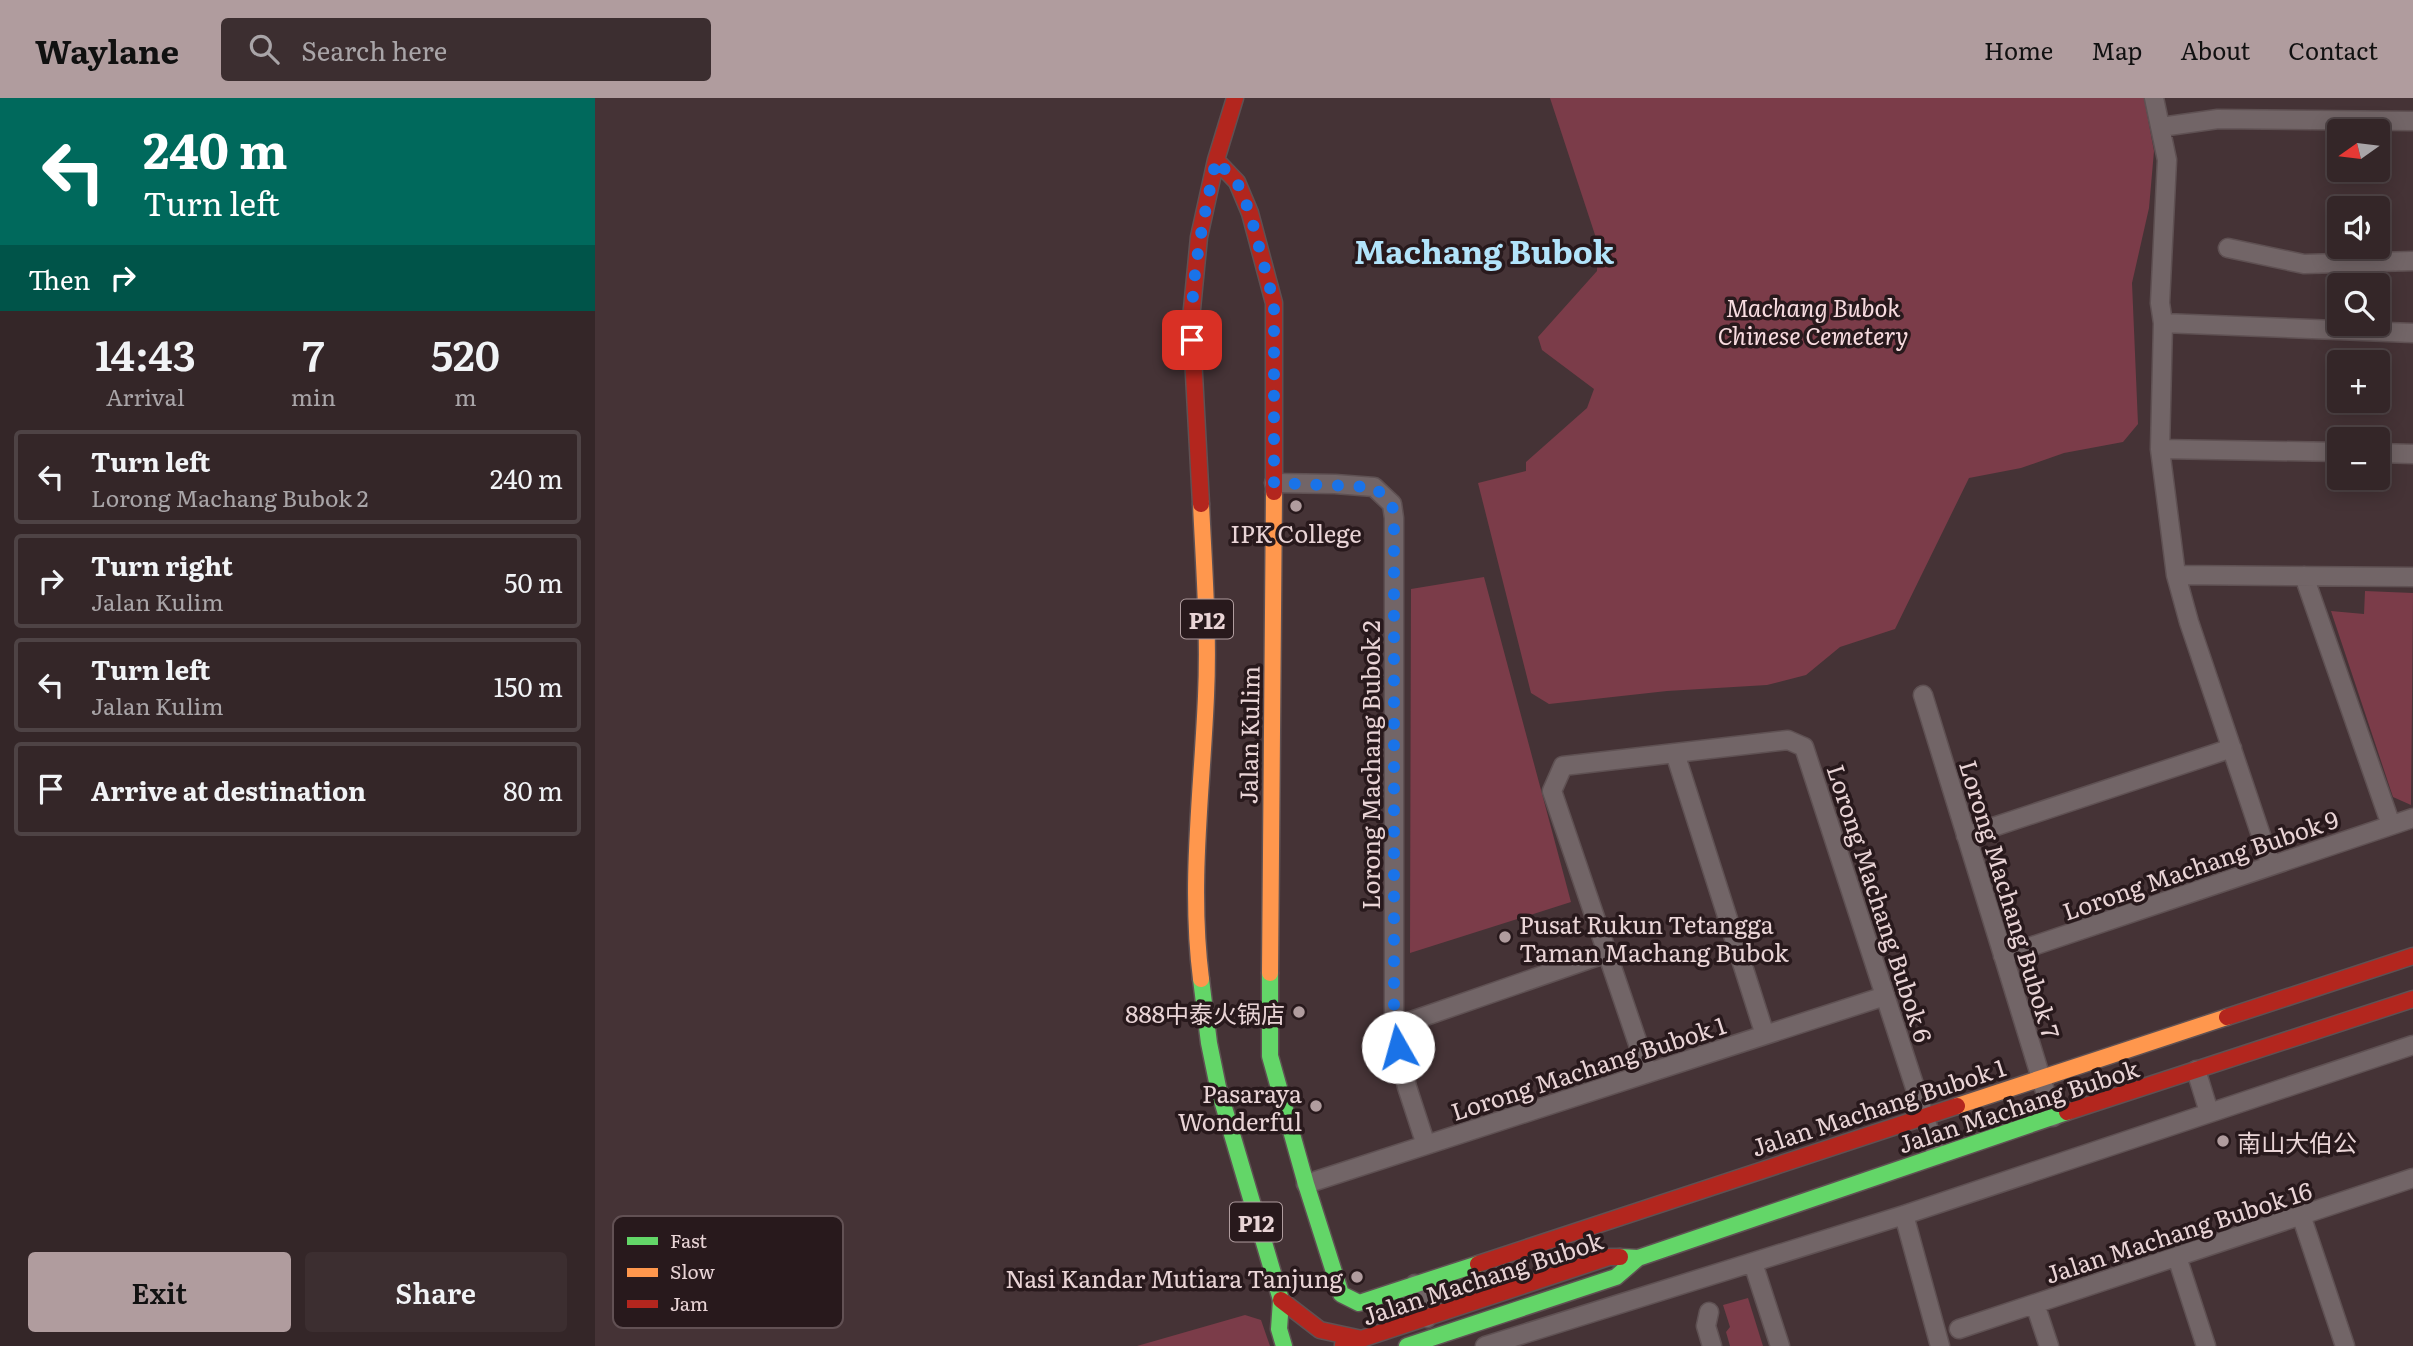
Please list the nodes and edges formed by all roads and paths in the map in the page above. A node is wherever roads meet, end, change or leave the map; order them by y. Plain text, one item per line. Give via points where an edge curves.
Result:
1 (1235, 98) edge
2 (2154, 98) edge
3 (2413, 121) edge
4 (2161, 127) junction
5 (1216, 160) junction
6 (2228, 248) dead end
7 (2413, 261) edge
8 (2162, 323) junction
9 (2413, 333) edge
10 (2160, 449) junction
11 (2327, 452) edge
12 (2390, 453) edge
13 (2413, 454) edge
14 (1274, 483) junction
15 (2176, 575) junction
16 (2304, 576) junction
17 (2413, 577) edge
18 (1923, 695) dead end
19 (2232, 748) junction
20 (1675, 753) junction
21 (2413, 818) edge
22 (2391, 825) junction
23 (1966, 836) junction
24 (2271, 865) junction
25 (1607, 953) junction
26 (2003, 956) junction
27 (2413, 956) edge
28 (1885, 996) junction
29 (2413, 999) edge
30 (1394, 1027) junction
31 (1765, 1035) junction
32 (2413, 1045) edge
33 (2196, 1070) junction
34 (1648, 1073) junction
35 (2041, 1078) junction
36 (2209, 1112) junction
37 (1925, 1116) junction
38 (2053, 1117) junction
39 (1426, 1145) junction
40 (1937, 1155) junction
41 (2413, 1178) edge
42 (1306, 1184) junction
43 (1905, 1215) junction
44 (2301, 1215) junction
45 (2177, 1257) junction
46 (1609, 1258) junction
47 (1638, 1258) junction
48 (1753, 1263) junction
49 (1616, 1277) junction
50 (1415, 1284) junction
51 (1281, 1300) junction
52 (1359, 1303) joint
53 (1624, 1303) junction
54 (2035, 1304) junction
55 (1709, 1312) dead end
56 (1302, 1318) junction
57 (1427, 1318) junction
58 (1959, 1329) dead end
59 (1362, 1339) junction
60 (1285, 1346) edge
61 (1310, 1346) edge
62 (1340, 1346) edge
63 (1407, 1346) edge
64 (1485, 1346) edge
65 (1712, 1346) edge
66 (1780, 1346) edge
67 (1940, 1346) edge
68 (2049, 1346) edge
69 (2206, 1346) edge
70 (2345, 1346) edge

1 - 5 main road, Jalan Kulim / P12
2 - 4 street
3 - 4 street via 2218,119
4 - 8 street via 2167,160
5 - 14 main road, Jalan Kulim via 1237,182 1250,213 1274,303
5 - 51 main road, Jalan Kulim / P12 via 1199,237 1191,319 1208,634 1196,832 1197,947 1218,1087
6 - 7 street via 2304,264
8 - 9 street
8 - 10 street
10 - 11 street
10 - 15 street
12 - 13 street
14 - 30 street, Lorong Machang Bubok 2 via 1374,487 1392,504
14 - 42 main road, Jalan Kulim via 1270,1056
15 - 16 street
15 - 19 street
16 - 17 street
16 - 22 street
18 - 23 street, Lorong Machang Bubok 7
19 - 23 street
19 - 24 street
20 - 25 street via 1563,766 1552,791
20 - 28 street, Lorong Machang Bubok 6 via 1788,740 1804,747
20 - 31 street
21 - 22 street, Lorong Machang Bubok 9
22 - 24 street, Lorong Machang Bubok 9
23 - 26 street, Lorong Machang Bubok 7
24 - 26 street, Lorong Machang Bubok 9
25 - 30 street
25 - 34 street
26 - 35 street, Lorong Machang Bubok 7
27 - 35 main road, Jalan Machang Bubok 1
28 - 31 street, Lorong Machang Bubok 1
28 - 37 street, Lorong Machang Bubok 6
29 - 33 main road, Jalan Machang Bubok
30 - 39 street, Lorong Machang Bubok 2
31 - 34 street, Lorong Machang Bubok 1
32 - 36 street
33 - 36 street
33 - 38 main road, Jalan Machang Bubok
34 - 39 street, Lorong Machang Bubok 1
35 - 37 main road, Jalan Machang Bubok 1
35 - 38 street, Lorong Machang Bubok 7
36 - 43 street
37 - 40 street, Lorong Machang Bubok 6
37 - 50 main road, Jalan Machang Bubok 1
38 - 40 main road, Jalan Machang Bubok
39 - 42 street, Lorong Machang Bubok 1
40 - 47 main road, Jalan Machang Bubok
41 - 44 street, Jalan Machang Bubok 16
42 - 52 main road, Jalan Kulim via 1341,1294
43 - 48 street
43 - 67 street
44 - 45 street, Jalan Machang Bubok 16
44 - 70 street
45 - 54 street, Jalan Machang Bubok 16
45 - 69 street
46 - 47 main road, Jalan Machang Bubok
46 - 49 street
46 - 57 main road, Jalan Machang Bubok
47 - 49 main road, Jalan Machang Bubok
48 - 53 street
48 - 66 street
49 - 53 street
49 - 63 main road, Jalan Machang Bubok
50 - 52 main road, Jalan Machang Bubok 1
50 - 57 street
51 - 56 main road
51 - 60 main road, Jalan Kulim / P12 via 1279,1329
53 - 64 street
54 - 58 street, Jalan Machang Bubok 16
54 - 68 street
55 - 65 street via 1706,1326
56 - 59 main road via 1320,1330
56 - 61 main road
57 - 59 main road, Jalan Machang Bubok
59 - 62 main road, Jalan Machang Bubok

